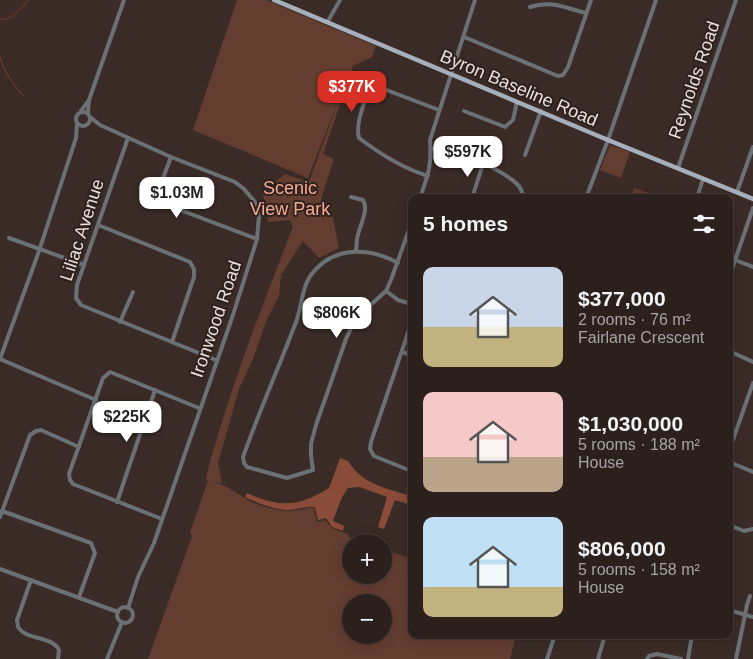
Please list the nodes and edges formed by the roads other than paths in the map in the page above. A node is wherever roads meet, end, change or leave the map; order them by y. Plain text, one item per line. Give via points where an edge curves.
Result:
1 (124, 0) edge
2 (274, 0) edge
3 (340, 0) edge
4 (475, 0) edge
5 (591, 0) edge
6 (656, 0) edge
7 (736, 0) edge
8 (530, 7) dead end
9 (586, 13) junction
10 (328, 21) junction
11 (464, 37) junction
12 (452, 74) junction
13 (89, 100) junction
14 (517, 102) junction
15 (439, 110) junction
16 (81, 111) junction
17 (464, 111) dead end
18 (541, 111) junction
19 (89, 115) junction
20 (77, 124) junction
21 (86, 125) junction
22 (100, 125) junction
23 (76, 138) junction
24 (128, 138) junction
25 (608, 140) junction
26 (753, 146) edge
27 (431, 149) junction
28 (525, 155) dead end
29 (172, 156) junction
30 (483, 164) junction
31 (678, 168) junction
32 (428, 176) junction
33 (704, 179) junction
34 (737, 192) junction
35 (421, 194) edge
36 (473, 194) edge
37 (522, 194) edge
38 (588, 194) edge
39 (698, 194) edge
40 (351, 197) dead end
41 (753, 200) edge
42 (753, 208) edge
43 (98, 225) junction
44 (408, 233) edge
45 (9, 238) dead end
46 (257, 239) junction
47 (40, 249) junction
48 (356, 251) junction
49 (736, 260) junction
50 (398, 263) junction
51 (84, 264) junction
52 (753, 267) edge
53 (733, 268) edge
54 (386, 291) junction
55 (133, 292) dead end
56 (408, 303) edge
57 (120, 322) junction
58 (408, 333) edge
59 (172, 342) junction
60 (402, 352) junction
61 (733, 353) edge
62 (408, 354) edge
63 (0, 359) edge
64 (216, 360) junction
65 (753, 362) edge
66 (753, 382) edge
67 (155, 390) junction
68 (96, 400) junction
69 (199, 408) junction
70 (733, 440) edge
71 (79, 447) junction
72 (733, 464) edge
73 (408, 470) edge
74 (753, 472) edge
75 (117, 502) junction
76 (2, 511) junction
77 (0, 517) edge
78 (162, 519) junction
79 (733, 527) edge
80 (753, 529) edge
81 (0, 569) edge
82 (31, 580) junction
83 (750, 596) dead end
84 (79, 597) junction
85 (128, 608) junction
86 (733, 611) edge
87 (118, 612) junction
88 (745, 614) junction
89 (753, 617) edge
90 (122, 622) junction
91 (554, 639) edge
92 (604, 639) edge
93 (691, 639) edge
94 (58, 659) edge
95 (107, 659) edge
96 (547, 659) edge
97 (598, 659) edge
98 (647, 659) edge
99 (682, 659) edge
100 (688, 659) edge
101 (736, 659) edge

1 - 13 street
2 - 10 main road, Byron Baseline Road
3 - 10 street
4 - 11 street
5 - 9 street
6 - 25 street
7 - 31 street, Reynolds Road
8 - 9 street via 556,3
9 - 11 street via 568,67 558,76
10 - 12 main road, Byron Baseline Road
11 - 12 street
12 - 14 main road, Byron Baseline Road
12 - 15 street
13 - 16 street
13 - 19 street
14 - 17 street via 513,120 505,127
14 - 18 main road, Byron Baseline Road
15 - 27 street via 430,140
15 - 32 street via 376,86 369,92 357,127 359,138 400,166
16 - 19 street, Ironwood Road
16 - 20 street via 76,116
18 - 25 main road, Byron Baseline Road
18 - 28 street
19 - 21 street
19 - 22 street, Ironwood Road
20 - 21 street, Ironwood Road
20 - 23 street
21 - 22 street, Ironwood Road
21 - 23 street
22 - 24 street, Ironwood Road
23 - 47 street
24 - 29 street, Ironwood Road
24 - 43 street, Liliac Avenue
25 - 31 main road, Byron Baseline Road
25 - 38 street
26 - 34 street
27 - 30 street via 450,150
27 - 32 street
29 - 46 street, Ironwood Road via 235,182 244,189 255,202 259,216
29 - 46 street via 160,186 160,196 167,205
30 - 36 street
30 - 37 street via 516,183
31 - 33 main road, Byron Baseline Road
32 - 35 street
33 - 34 main road, Byron Baseline Road
33 - 39 street
34 - 41 main road, Byron Baseline Road
40 - 48 street via 363,200 366,205
42 - 49 street
43 - 51 street, Liliac Avenue
43 - 59 street via 190,262 194,278
44 - 50 street
45 - 47 street
46 - 64 street, Ironwood Road
47 - 51 street
47 - 63 street
48 - 50 street
48 - 54 street via 329,258 314,270 306,282 297,319 243,458 247,468 287,478 313,470 311,444 316,424 346,339 356,318
49 - 52 street
49 - 53 street
50 - 54 street
51 - 57 street, Liliac Avenue via 76,292 78,302
54 - 56 street
55 - 57 street
57 - 59 street, Liliac Avenue
58 - 60 street
59 - 64 street, Liliac Avenue
60 - 62 street
60 - 73 street via 370,449 374,456
61 - 65 street
63 - 68 street
64 - 69 street, Ironwood Road
66 - 70 street
67 - 68 street via 110,372 103,378
67 - 69 street
67 - 75 street
68 - 71 street
69 - 78 street, Ironwood Road
71 - 75 street via 70,480
71 - 76 street via 42,430 30,435
72 - 74 street
75 - 78 street
76 - 77 street
76 - 84 street via 92,543 96,553
78 - 85 street, Ironwood Road
79 - 80 street via 744,531
81 - 82 street
82 - 84 street
82 - 94 street via 17,620 18,627 24,634 56,645
83 - 88 street
84 - 87 street
85 - 87 street via 123,607
85 - 90 street via 132,618
86 - 88 street
87 - 90 street
88 - 89 street
88 - 101 street
90 - 95 street
91 - 96 street
92 - 97 street
93 - 100 street
98 - 99 street via 657,654

